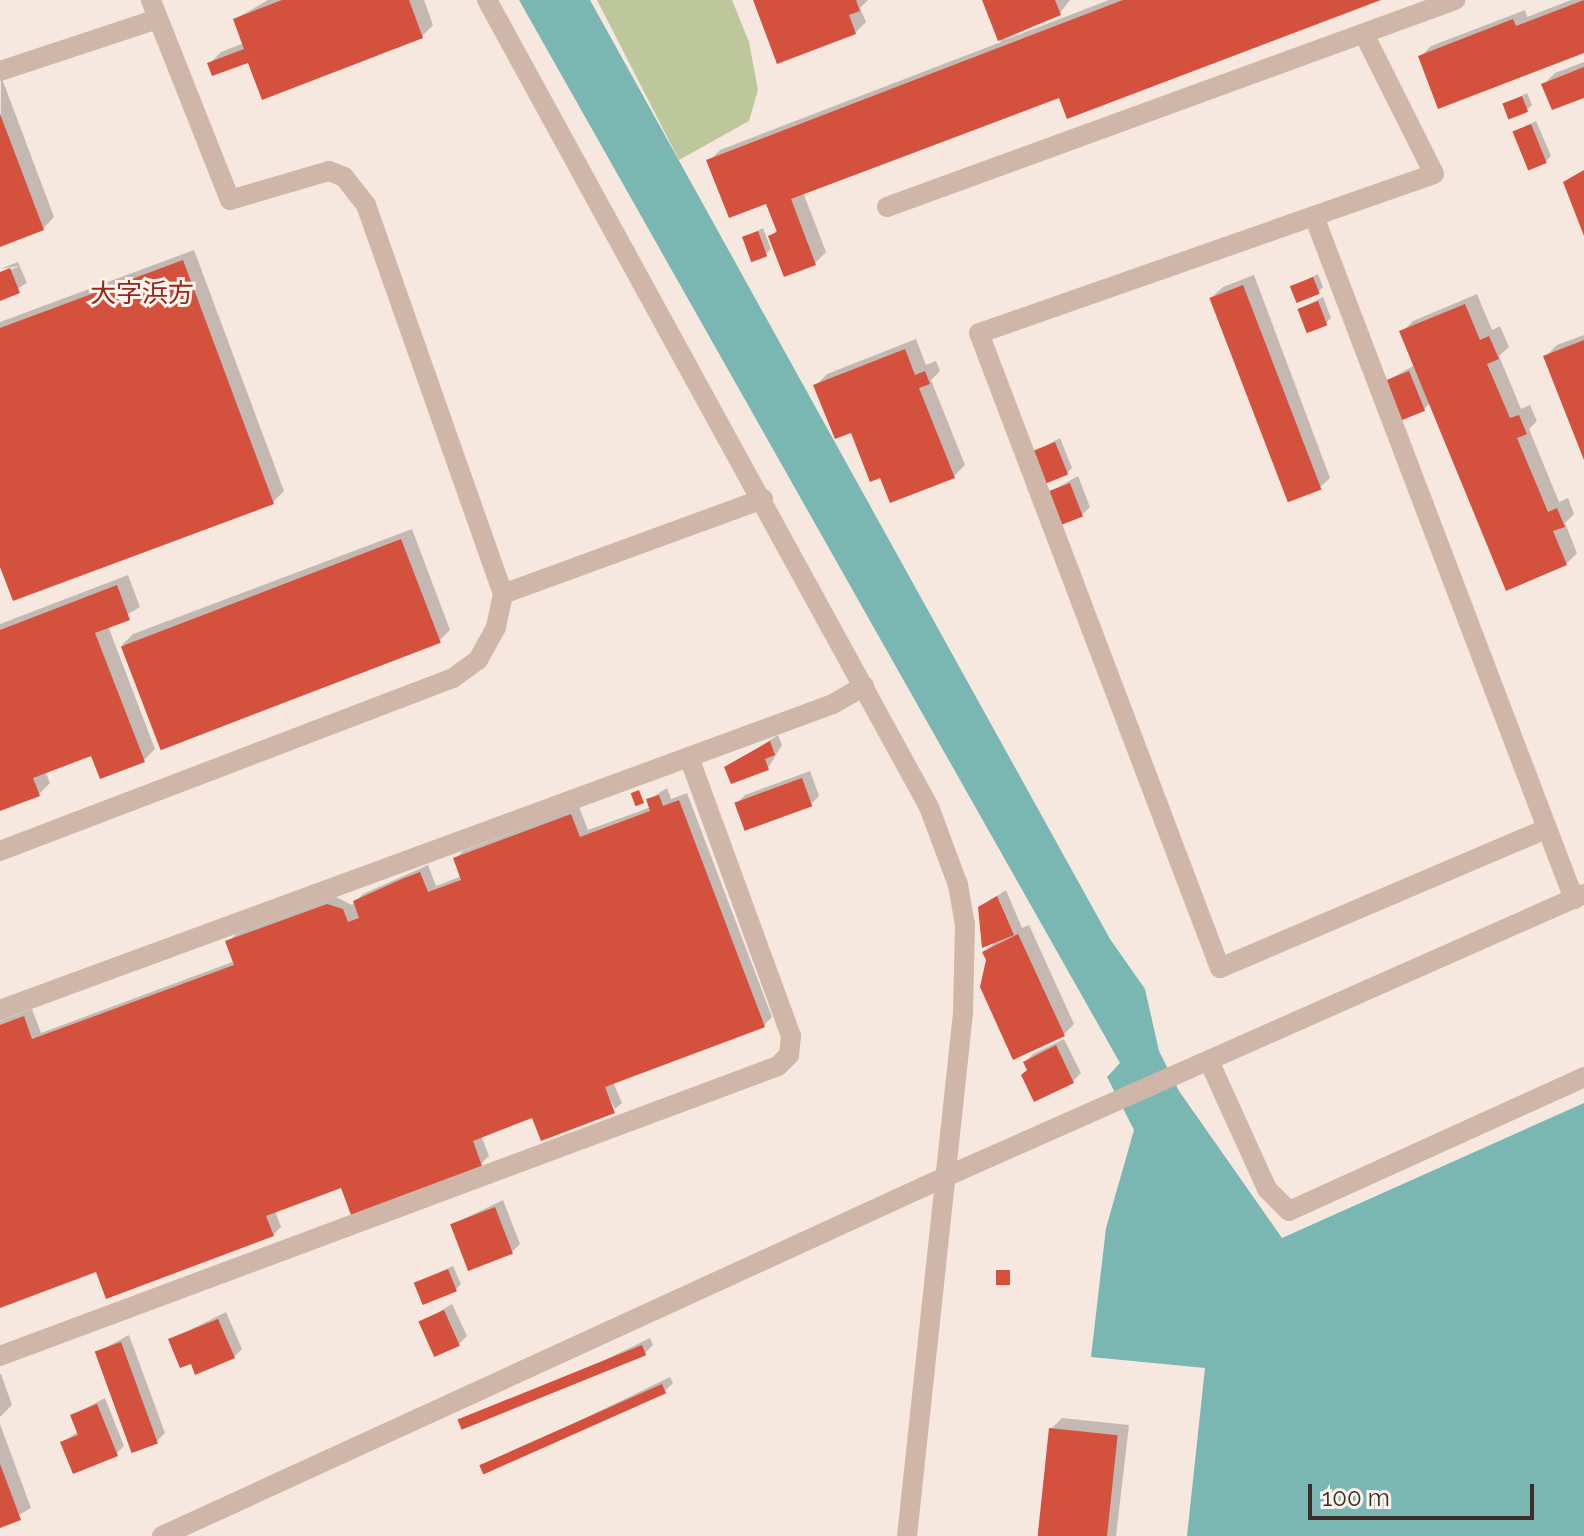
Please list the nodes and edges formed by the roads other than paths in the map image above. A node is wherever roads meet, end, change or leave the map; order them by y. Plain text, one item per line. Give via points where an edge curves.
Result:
1 (487, 0) edge
2 (1455, 0) edge
3 (154, 9) edge
4 (1365, 36) junction
5 (0, 71) edge
6 (887, 207) dead end
7 (1315, 219) junction
8 (763, 499) junction
9 (503, 594) junction
10 (864, 686) junction
11 (689, 758) junction
12 (1543, 830) junction
13 (0, 851) edge
14 (1579, 896) edge
15 (0, 1010) edge
16 (1209, 1061) junction
17 (1584, 1077) edge
18 (945, 1177) junction
19 (0, 1356) edge
20 (162, 1536) edge
21 (907, 1536) edge

1 - 8 street
2 - 4 street
3 - 5 street
3 - 9 street via 230,200 329,171 344,177 366,205
4 - 6 street
4 - 7 street via 1434,174
7 - 12 street
7 - 12 street via 979,333 1220,968
8 - 9 street
8 - 10 street
9 - 13 street via 496,627 478,660 453,678
10 - 11 street via 833,704
10 - 18 street via 940,831 965,924 963,1013
11 - 15 street
11 - 19 street via 791,1036 789,1055 778,1066
12 - 14 street
14 - 16 street
16 - 17 street via 1267,1189 1289,1211
16 - 18 street
18 - 20 street
18 - 21 street

